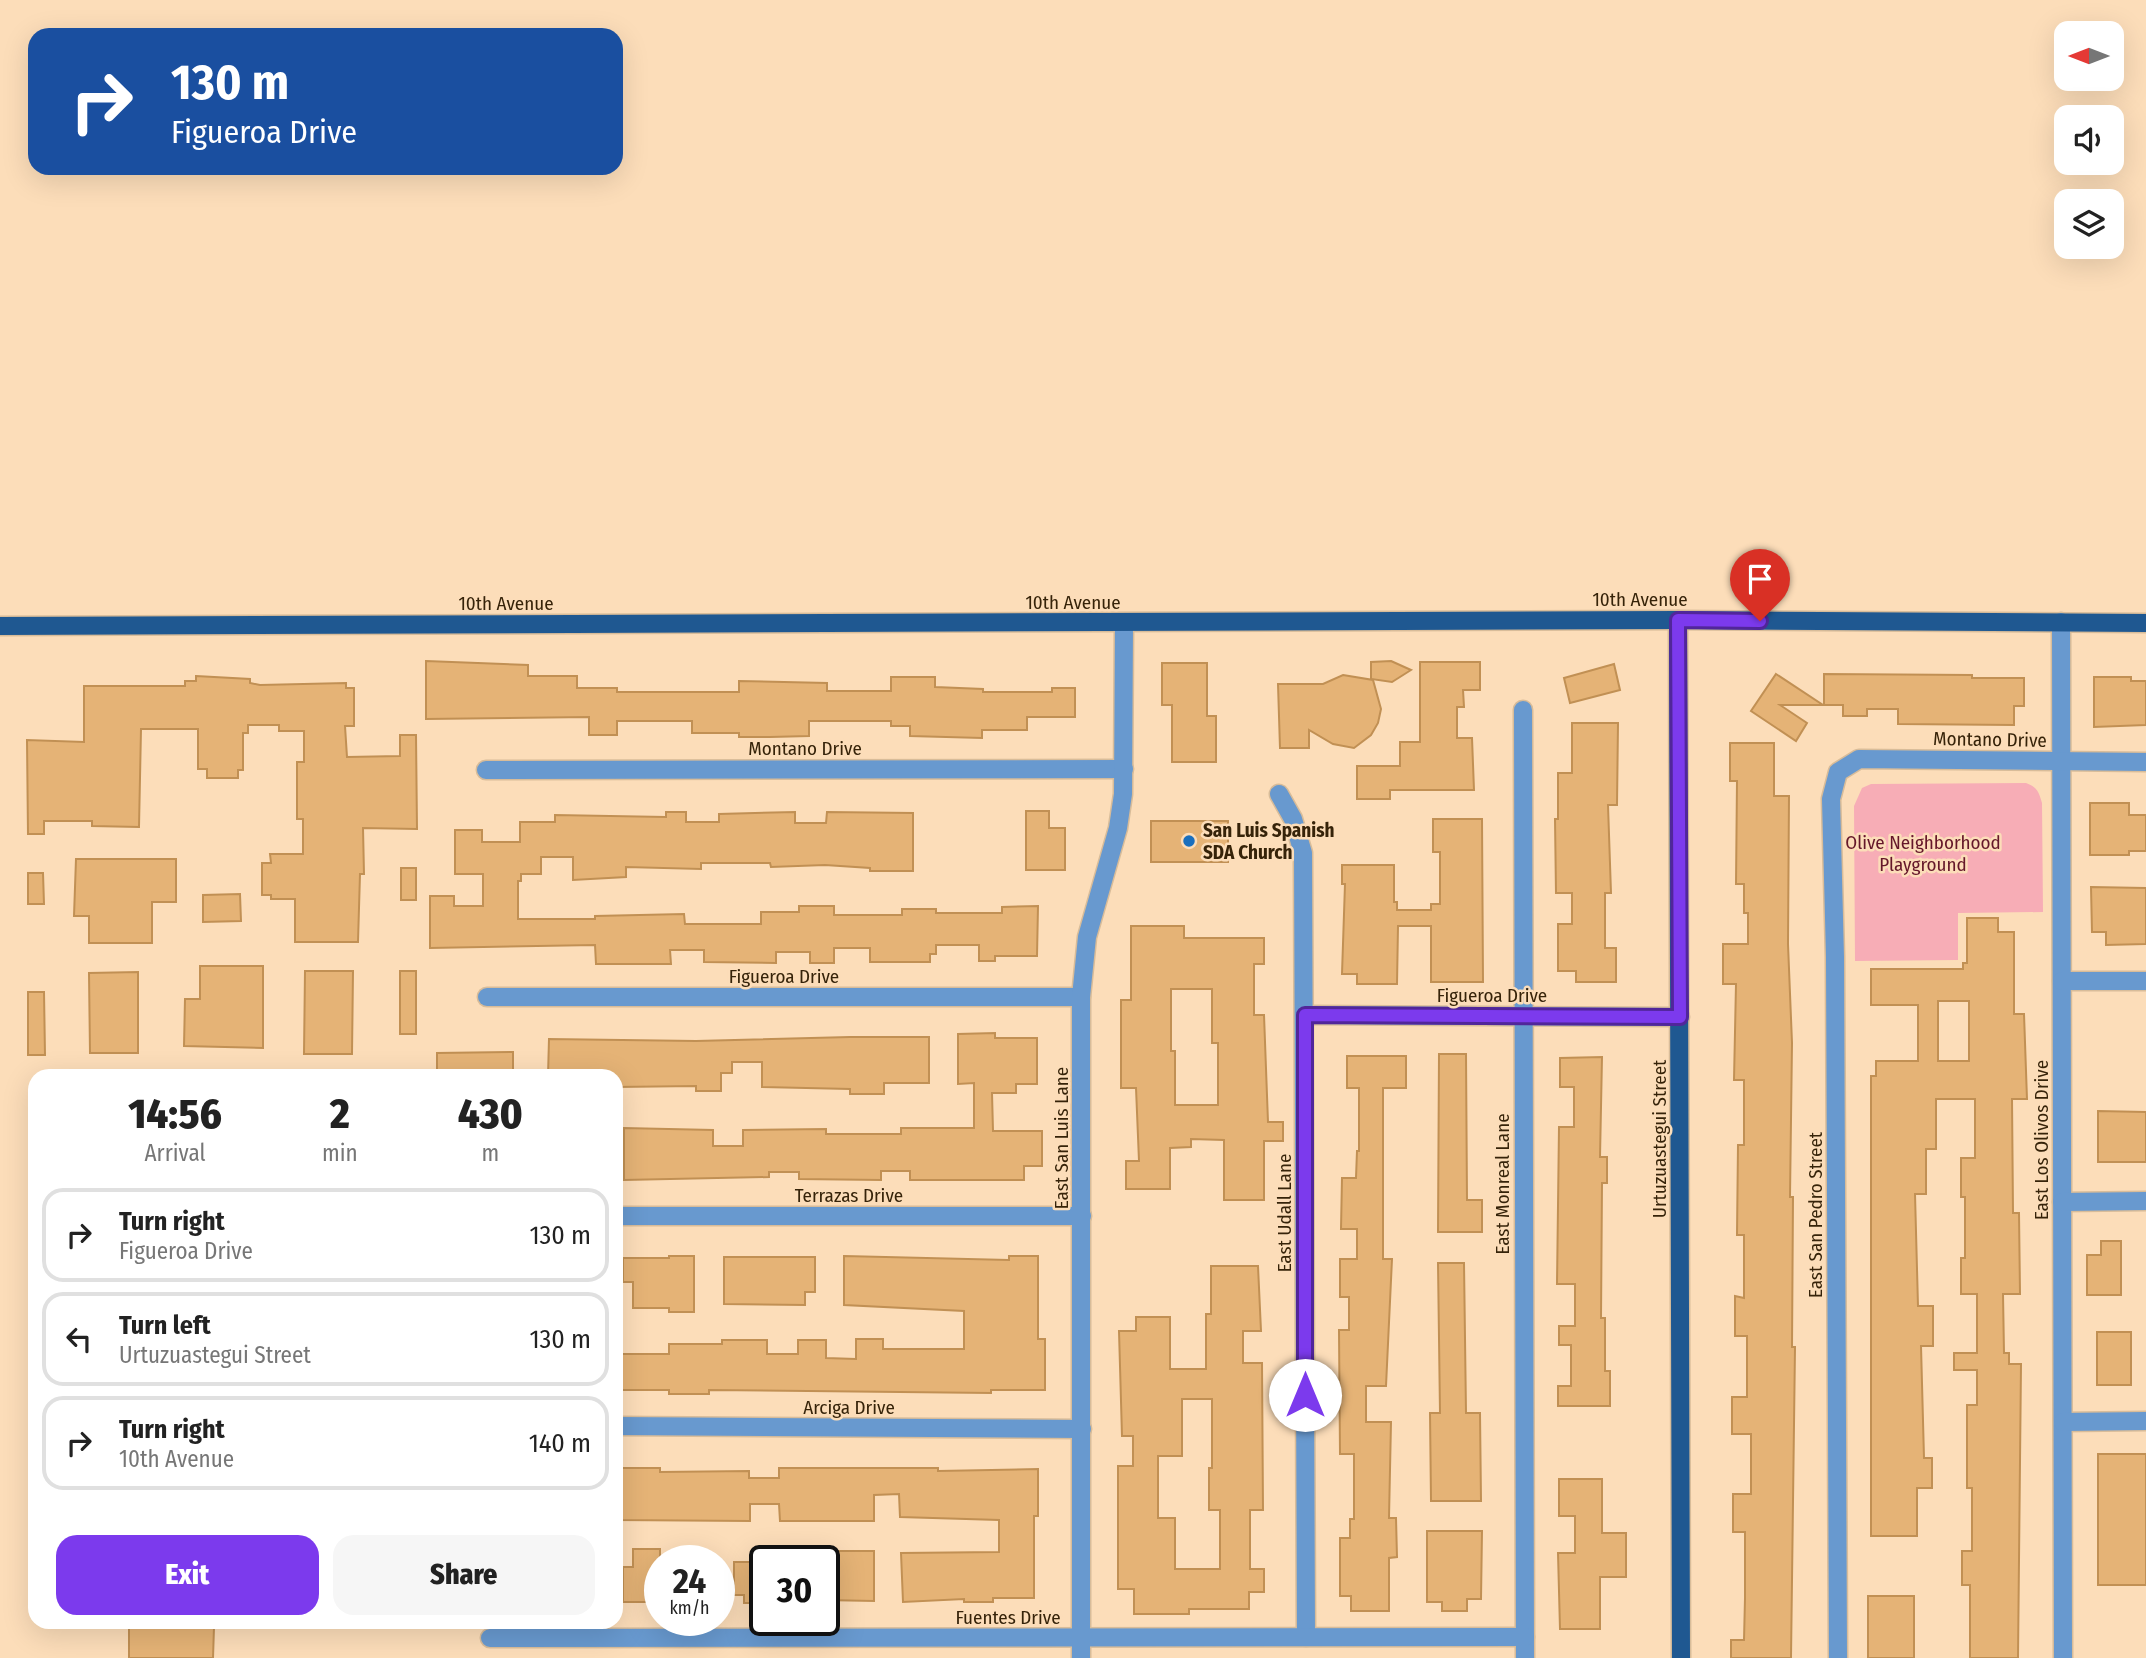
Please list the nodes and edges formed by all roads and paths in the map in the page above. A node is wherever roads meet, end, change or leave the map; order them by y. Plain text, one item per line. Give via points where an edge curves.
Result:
1 (1678, 620) junction
2 (2061, 622) junction
3 (1124, 623) junction
4 (2146, 623) edge
5 (0, 626) edge
6 (1523, 710) dead end
7 (2061, 761) junction
8 (2146, 762) edge
9 (1124, 769) junction
10 (486, 770) dead end
11 (1838, 772) joint
12 (1279, 794) dead end
13 (2062, 981) junction
14 (2146, 981) edge
15 (487, 997) dead end
16 (1081, 997) junction
17 (1305, 1015) junction
18 (1522, 1016) junction
19 (1680, 1017) junction
20 (2146, 1201) edge
21 (2062, 1202) junction
22 (623, 1216) edge
23 (1082, 1216) junction
24 (2146, 1421) edge
25 (2063, 1422) junction
26 (623, 1426) edge
27 (1082, 1429) junction
28 (1306, 1637) junction
29 (1525, 1637) junction
30 (490, 1638) dead end
31 (1081, 1638) junction
32 (1081, 1658) edge
33 (1525, 1658) edge
34 (1681, 1658) edge
35 (1838, 1658) edge
36 (2063, 1658) edge

1 - 2 main road, 10th Avenue
1 - 3 main road, 10th Avenue
1 - 19 main road, Urtuzuastegui Street
2 - 4 main road, 10th Avenue
2 - 7 street, East Los Olivos Drive
3 - 5 main road, 10th Avenue
3 - 9 street, East San Luis Lane
6 - 18 street, East Monreal Lane
7 - 8 street, Montano Drive
7 - 11 street, Montano Drive via 1859,759
7 - 13 street, East Los Olivos Drive
9 - 10 street, Montano Drive
9 - 16 street, East San Luis Lane via 1118,828 1087,937
11 - 35 street, East San Pedro Street via 1831,799
12 - 17 street, East Udall Lane via 1293,819 1303,853
13 - 14 street
13 - 21 street, East Los Olivos Drive
15 - 16 street, Figueroa Drive
16 - 23 street, East San Luis Lane
17 - 18 street, Figueroa Drive
17 - 28 street, East Udall Lane
18 - 19 street, Figueroa Drive
18 - 29 street, East Monreal Lane
19 - 34 main road, Urtuzuastegui Street
20 - 21 street
21 - 25 street, East Los Olivos Drive
22 - 23 street, Terrazas Drive
23 - 27 street, East San Luis Lane
24 - 25 street
25 - 36 street, East Los Olivos Drive
26 - 27 street, Arciga Drive
27 - 31 street, East San Luis Lane
28 - 29 street, Fuentes Drive
28 - 31 street, Fuentes Drive
29 - 33 street, East Monreal Lane
30 - 31 street, Fuentes Drive
31 - 32 street, East San Luis Lane

